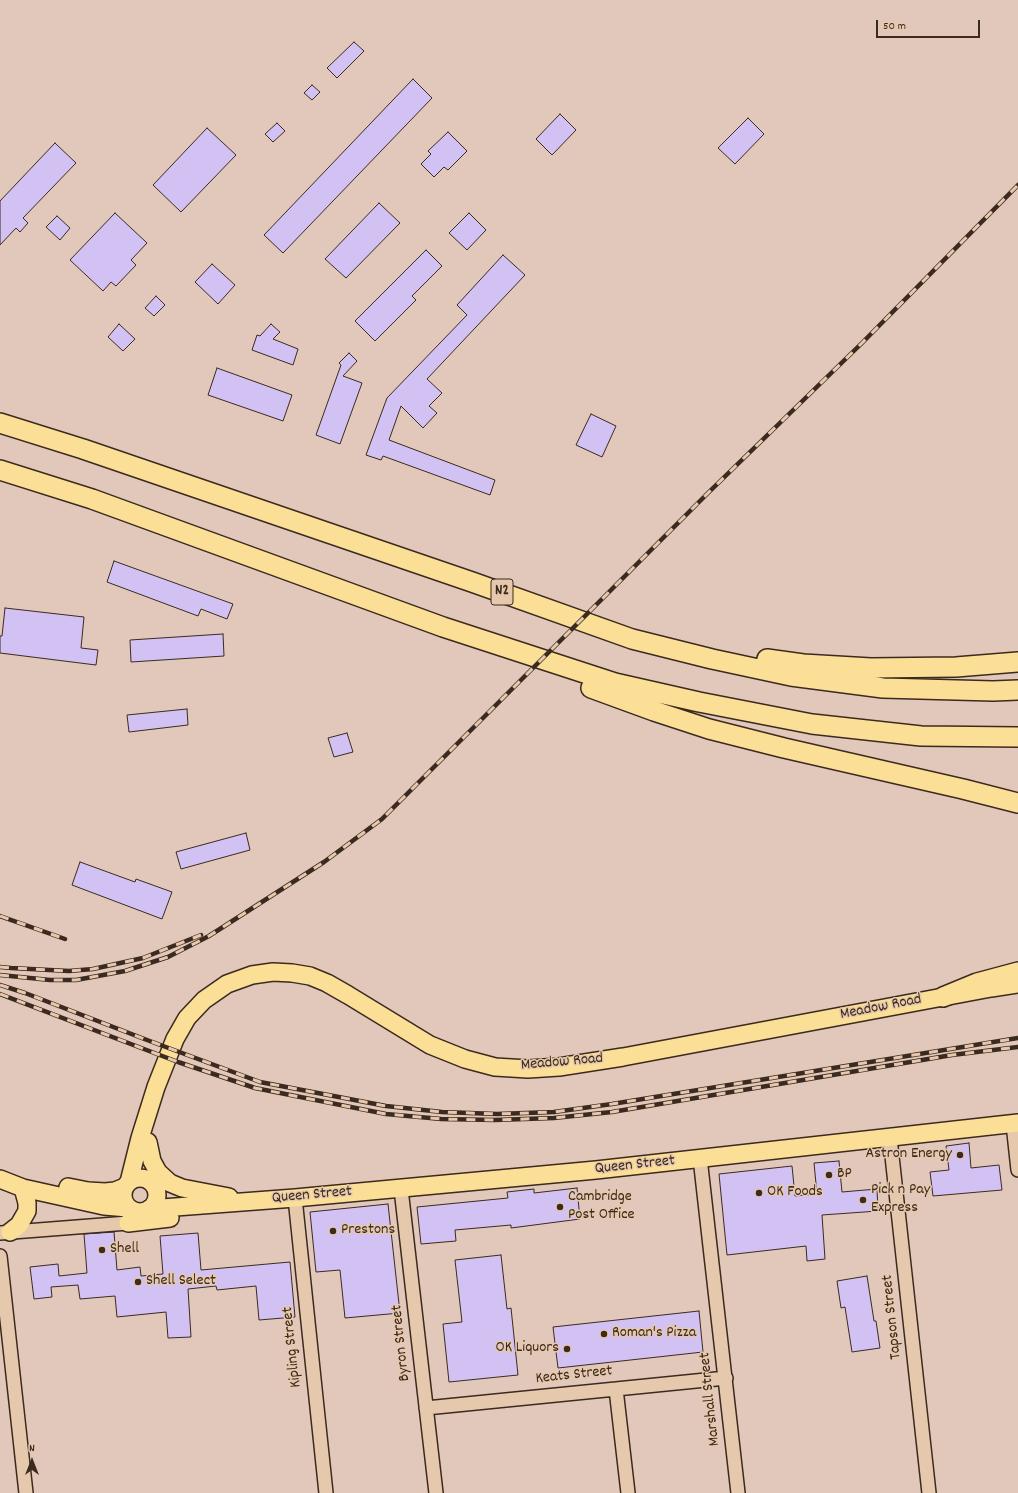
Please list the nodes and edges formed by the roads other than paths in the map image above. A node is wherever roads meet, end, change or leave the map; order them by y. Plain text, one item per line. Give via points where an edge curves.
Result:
1 (0, 423) edge
2 (0, 470) edge
3 (472, 582) junction
4 (443, 627) junction
5 (1018, 662) edge
6 (1018, 690) edge
7 (1018, 737) edge
8 (1018, 803) edge
9 (1018, 972) edge
10 (1018, 984) edge
11 (943, 997) junction
12 (1016, 1124) edge
13 (890, 1138) junction
14 (142, 1146) junction
15 (700, 1158) junction
16 (0, 1170) edge
17 (1018, 1170) edge
18 (0, 1178) edge
19 (45, 1182) junction
20 (150, 1183) junction
21 (24, 1188) junction
22 (402, 1189) junction
23 (295, 1198) junction
24 (251, 1201) junction
25 (130, 1202) junction
26 (68, 1228) junction
27 (5, 1233) edge
28 (0, 1256) edge
29 (726, 1378) junction
30 (616, 1389) junction
31 (426, 1408) junction
32 (26, 1493) edge
33 (326, 1493) edge
34 (436, 1493) edge
35 (628, 1493) edge
36 (738, 1493) edge
37 (929, 1493) edge

1 - 3 highway, N2 via 83,448
2 - 4 highway via 92,499
3 - 5 highway via 629,630 736,654 803,664 871,668 956,667
3 - 6 highway, N2 via 632,639 791,676 883,688 993,692
4 - 7 highway via 615,683 812,724 921,736
4 - 8 highway via 654,712 784,748
9 - 11 highway via 977,983
10 - 11 main road, Meadow Road
11 - 14 main road, Meadow Road via 623,1057 528,1069 495,1067 430,1045 348,995 310,976 273,972 252,975 227,984 204,1000 187,1018 166,1059 149,1109
12 - 13 main road, Queen Street
12 - 17 street
13 - 15 main road, Queen Street
13 - 37 street, Tapson Street
14 - 19 main road via 125,1173 115,1183 105,1186
14 - 20 main road, Meadow Road
14 - 24 main road via 158,1172 170,1183 182,1188
14 - 25 main road, Meadow Road
15 - 22 main road, Queen Street
15 - 29 street, Marshall Street
16 - 19 main road
18 - 21 main road
19 - 25 main road via 88,1191 114,1191
20 - 24 main road, Queen Street via 165,1194 178,1198 218,1202
20 - 25 main road via 140,1179 134,1180
20 - 25 main road, Meadow Road via 156,1195 153,1206
21 - 25 main road via 104,1206
21 - 27 main road via 27,1211 19,1225
22 - 23 main road, Queen Street
22 - 31 street, Byron Street
23 - 24 main road, Queen Street
23 - 33 street, Kipling Street
24 - 25 main road, Queen Street
24 - 25 main road via 237,1210 223,1212
25 - 26 street, Queen Street
25 - 26 street via 96,1219
26 - 27 street, Queen Street
28 - 32 street
29 - 30 street, Keats Street
29 - 36 street, Marshall Street
30 - 31 street, Keats Street
30 - 35 street
31 - 34 street, Byron Street

